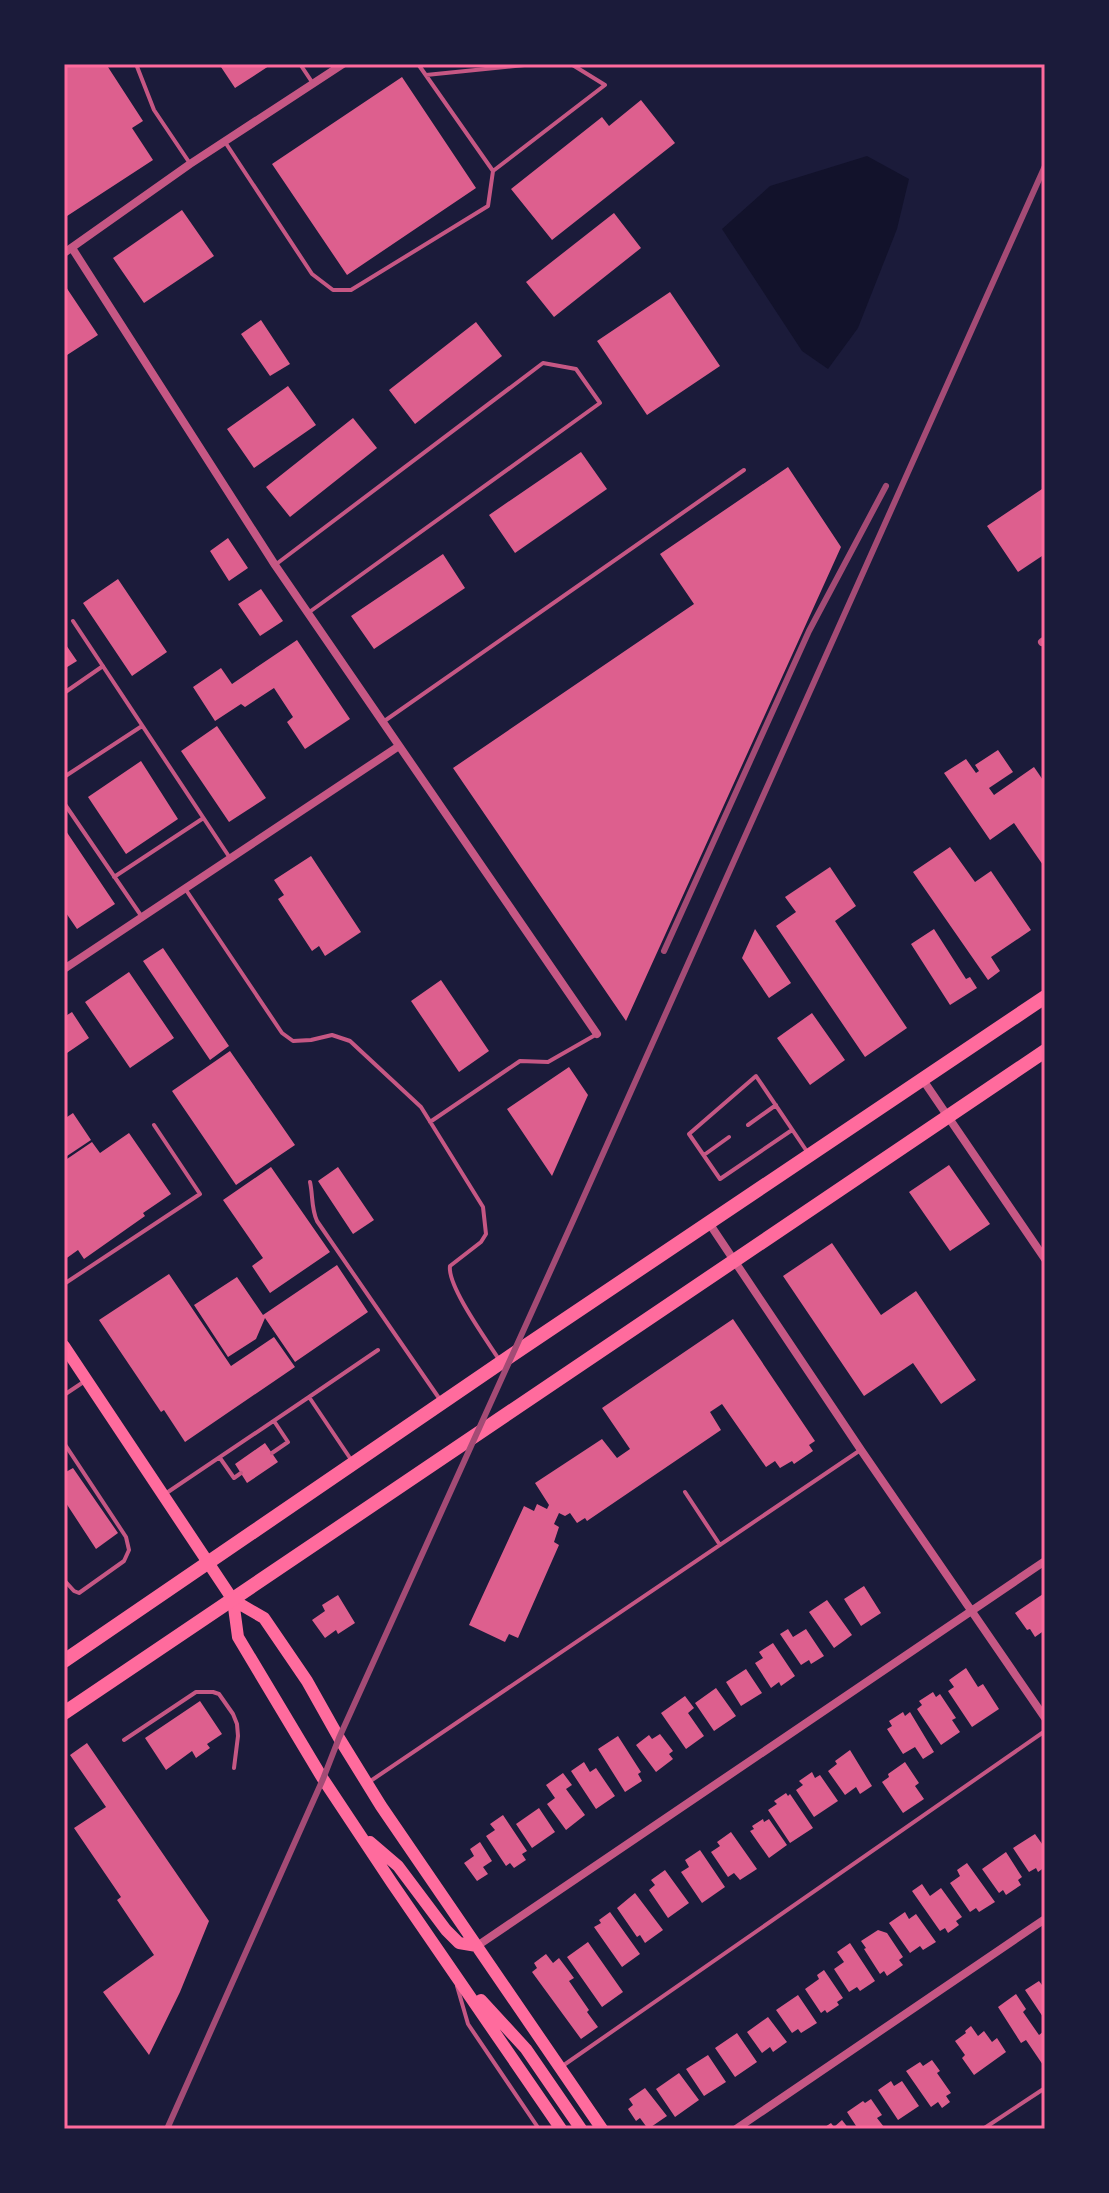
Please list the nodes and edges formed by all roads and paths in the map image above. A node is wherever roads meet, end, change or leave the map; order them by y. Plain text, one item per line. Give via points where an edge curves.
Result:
1 (136, 64) edge
2 (300, 64) edge
3 (343, 64) edge
4 (418, 64) edge
5 (534, 64) edge
6 (571, 64) edge
7 (426, 75) junction
8 (313, 84) junction
9 (224, 142) junction
10 (190, 164) junction
11 (493, 171) junction
12 (72, 248) junction
13 (64, 253) edge
14 (744, 470) dead end
15 (275, 565) junction
16 (308, 613) junction
17 (73, 621) dead end
18 (103, 666) junction
19 (64, 693) edge
20 (383, 722) junction
21 (142, 726) junction
22 (399, 746) junction
23 (64, 777) edge
24 (64, 803) edge
25 (203, 819) junction
26 (230, 858) junction
27 (114, 877) junction
28 (185, 888) junction
29 (142, 917) junction
30 (65, 966) edge
31 (1045, 997) edge
32 (597, 1034) joint
33 (1045, 1051) edge
34 (923, 1080) junction
35 (776, 1105) junction
36 (947, 1117) junction
37 (430, 1122) junction
38 (154, 1125) dead end
39 (748, 1125) dead end
40 (792, 1130) junction
41 (729, 1137) dead end
42 (704, 1155) junction
43 (809, 1155) junction
44 (310, 1182) dead end
45 (709, 1223) junction
46 (735, 1259) junction
47 (1045, 1259) edge
48 (64, 1284) edge
49 (64, 1346) edge
50 (378, 1350) dead end
51 (502, 1363) junction
52 (87, 1380) junction
53 (64, 1395) edge
54 (309, 1397) junction
55 (443, 1403) junction
56 (274, 1421) junction
57 (64, 1443) edge
58 (861, 1450) junction
59 (272, 1453) dead end
60 (220, 1458) junction
61 (353, 1463) junction
62 (241, 1473) dead end
63 (685, 1492) dead end
64 (164, 1495) junction
65 (720, 1545) junction
66 (1045, 1561) edge
67 (209, 1563) junction
68 (64, 1580) edge
69 (233, 1600) junction
70 (972, 1611) junction
71 (64, 1661) edge
72 (64, 1713) edge
73 (1045, 1718) edge
74 (1045, 1731) edge
75 (124, 1740) dead end
76 (234, 1768) dead end
77 (366, 1783) junction
78 (355, 1829) junction
79 (1045, 1919) edge
80 (477, 1946) junction
81 (452, 1969) junction
82 (560, 2068) junction
83 (1045, 2088) edge
84 (535, 2129) edge
85 (561, 2129) edge
86 (581, 2129) edge
87 (602, 2129) edge
88 (736, 2129) edge
89 (983, 2129) edge

1 - 10 lane via 154,110
2 - 8 lane
3 - 8 street
4 - 7 lane
5 - 7 lane
6 - 11 lane via 605,85
7 - 11 lane
8 - 9 street
9 - 10 street
9 - 11 lane via 312,274 333,290 351,290 488,206
10 - 12 street
12 - 13 street
12 - 15 street
14 - 20 lane
15 - 16 street
15 - 16 lane via 543,363 576,369 600,403
16 - 20 street
17 - 18 lane
18 - 19 lane
18 - 21 lane
20 - 22 street
21 - 23 lane
21 - 25 lane
22 - 26 street
22 - 32 street
24 - 27 lane
25 - 26 lane
25 - 27 lane
26 - 28 street
27 - 29 lane
28 - 29 street
28 - 37 lane via 282,1033 293,1041 332,1035 350,1041 421,1107
29 - 30 street
31 - 34 main road
32 - 37 lane via 548,1062 520,1061
33 - 36 main road
34 - 36 street
34 - 43 main road
35 - 39 lane
35 - 40 lane
35 - 42 lane via 756,1076 689,1134
36 - 46 main road
36 - 47 street
37 - 51 lane via 483,1207 486,1234 450,1266 449,1274
38 - 48 lane via 200,1194
40 - 42 lane via 720,1179
40 - 43 lane
41 - 42 lane
43 - 45 main road
44 - 55 lane via 317,1221
45 - 46 street
45 - 51 main road
46 - 58 street
46 - 69 main road
49 - 52 main road
50 - 54 lane
51 - 55 main road
52 - 53 lane
52 - 64 main road
54 - 56 lane
54 - 61 lane
55 - 61 main road
56 - 59 lane via 288,1442
56 - 60 lane
57 - 68 lane via 126,1537 129,1550 124,1561 79,1593
58 - 65 lane
58 - 70 street
60 - 62 lane via 234,1478
60 - 64 lane
61 - 67 main road
63 - 65 lane
64 - 67 main road
65 - 77 lane
66 - 70 street
67 - 69 main road
67 - 71 main road
69 - 72 main road
69 - 77 main road via 264,1618
69 - 78 main road via 238,1637
70 - 73 street
70 - 80 street
74 - 82 lane
75 - 76 lane via 196,1692 213,1692 237,1724
77 - 80 main road
78 - 80 main road via 398,1866 452,1937
78 - 81 main road
79 - 88 street
80 - 82 main road
81 - 84 lane via 468,2024
81 - 85 main road
81 - 86 main road via 526,2049
82 - 87 main road
83 - 89 lane

